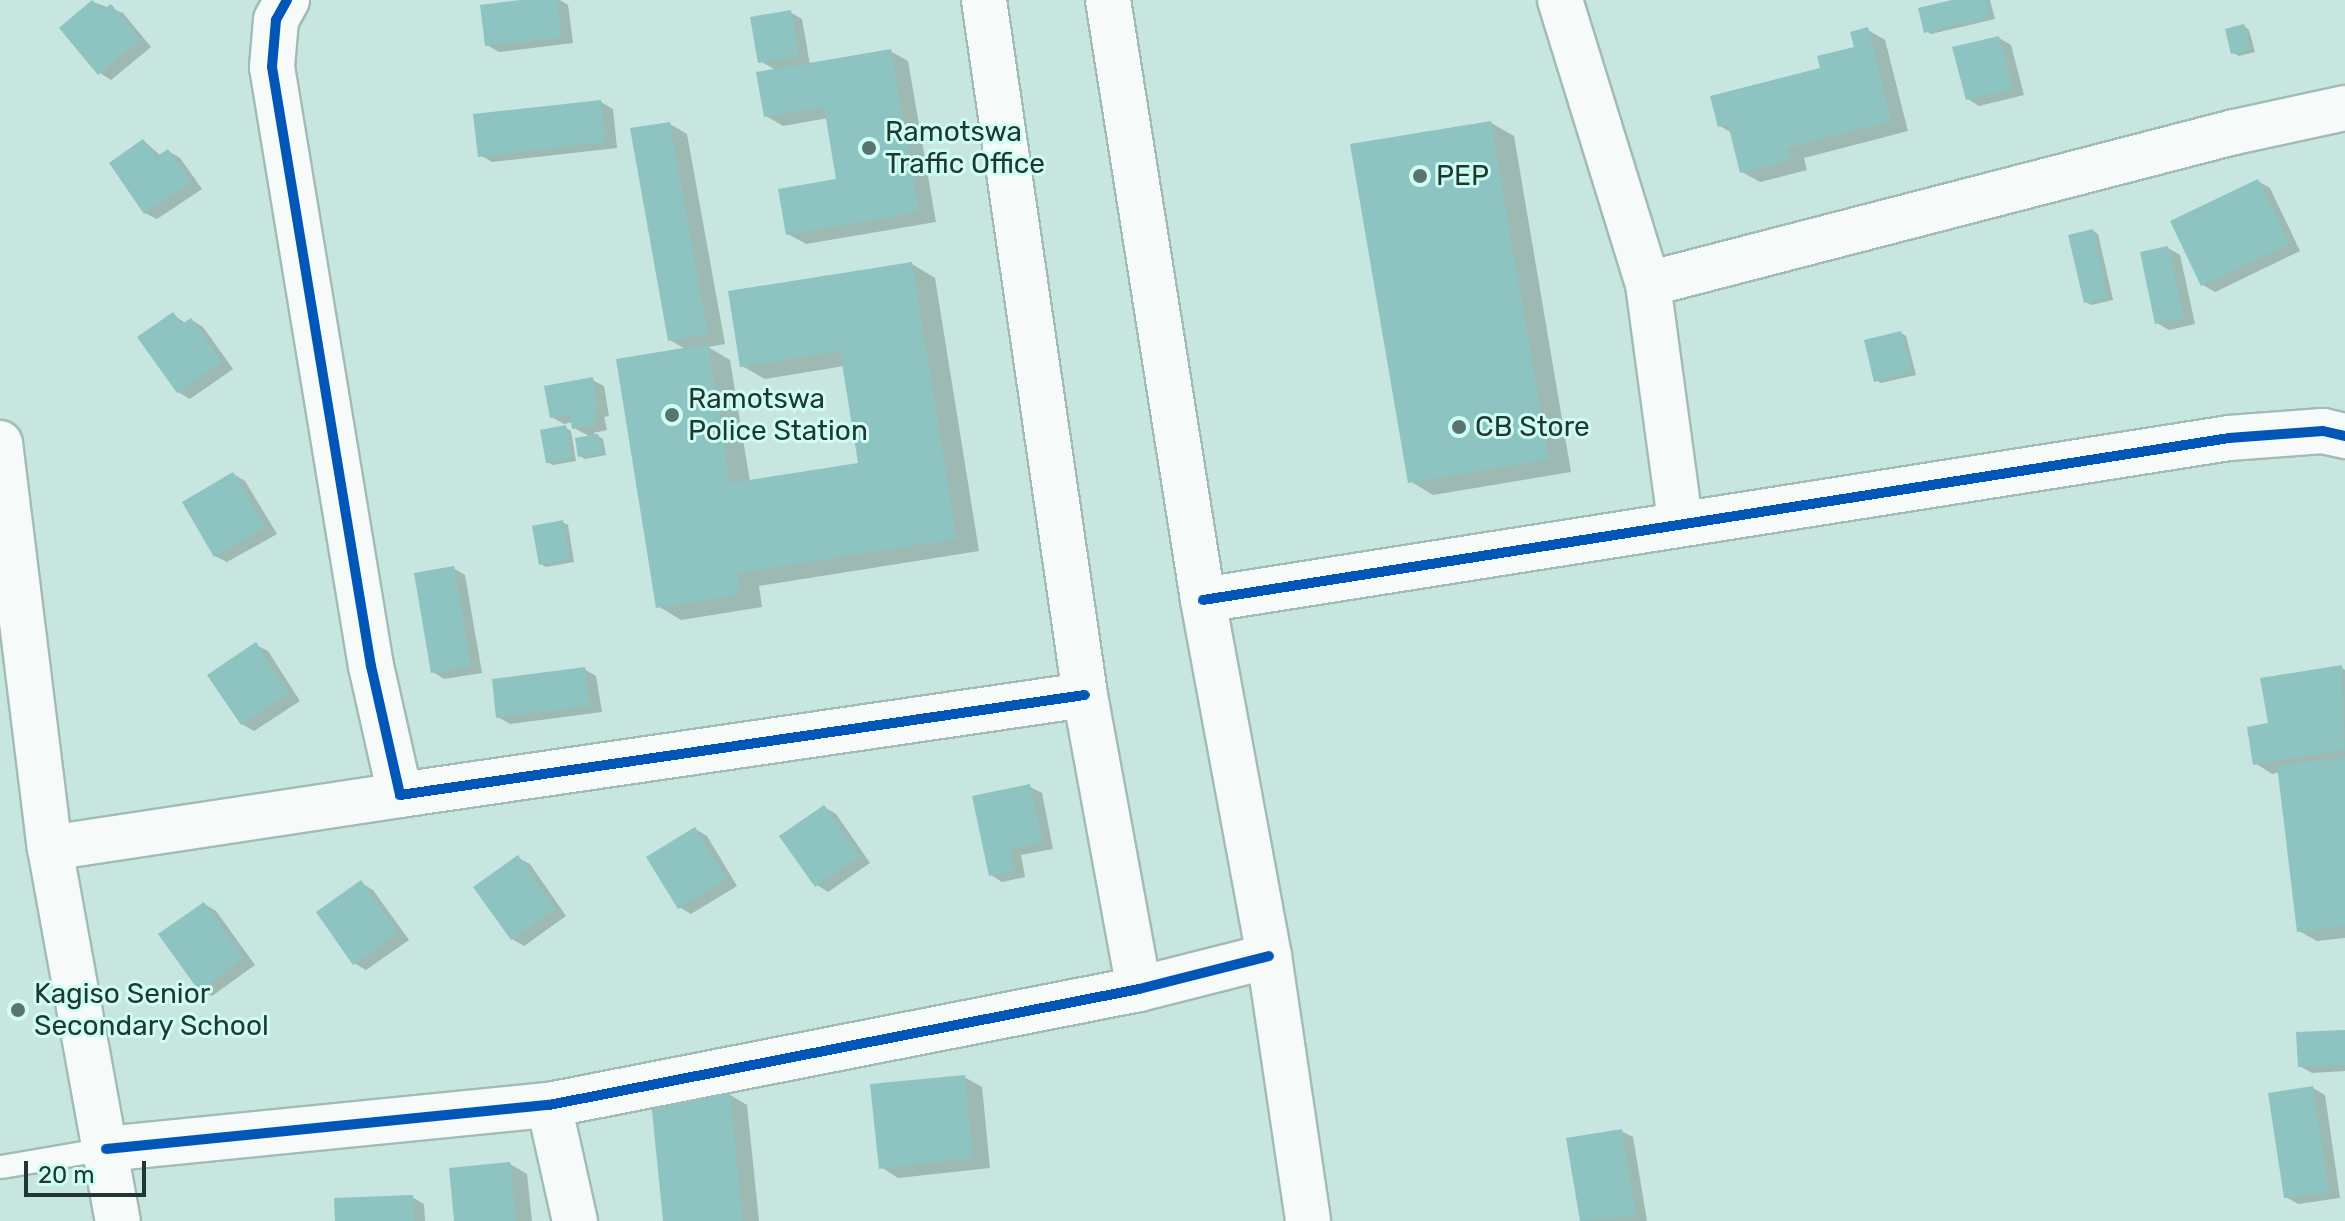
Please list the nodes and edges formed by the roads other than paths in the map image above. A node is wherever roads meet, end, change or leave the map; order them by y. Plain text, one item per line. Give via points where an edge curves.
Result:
1 (287, 0) edge
2 (984, 0) edge
3 (1108, 0) edge
4 (1560, 0) edge
5 (2345, 108) edge
6 (1648, 284) junction
7 (2345, 436) edge
8 (0, 443) edge
9 (1680, 522) junction
10 (1203, 600) junction
11 (1085, 695) junction
12 (400, 795) junction
13 (50, 848) junction
14 (1269, 956) junction
15 (1139, 989) junction
16 (549, 1105) junction
17 (106, 1149) junction
18 (2, 1167) dead end
19 (118, 1221) edge
20 (575, 1221) edge
21 (1308, 1221) edge

1 - 12 street via 276,20 272,67 371,666
2 - 11 street
3 - 10 street
4 - 6 street
5 - 6 street
6 - 9 street
7 - 9 street via 2323,431 2229,438
8 - 13 street
9 - 10 street
10 - 14 street
11 - 12 street
11 - 15 street
12 - 13 street
13 - 17 street
14 - 15 street
14 - 21 street
15 - 16 street
16 - 17 street
16 - 20 street
17 - 18 lane
17 - 19 street

